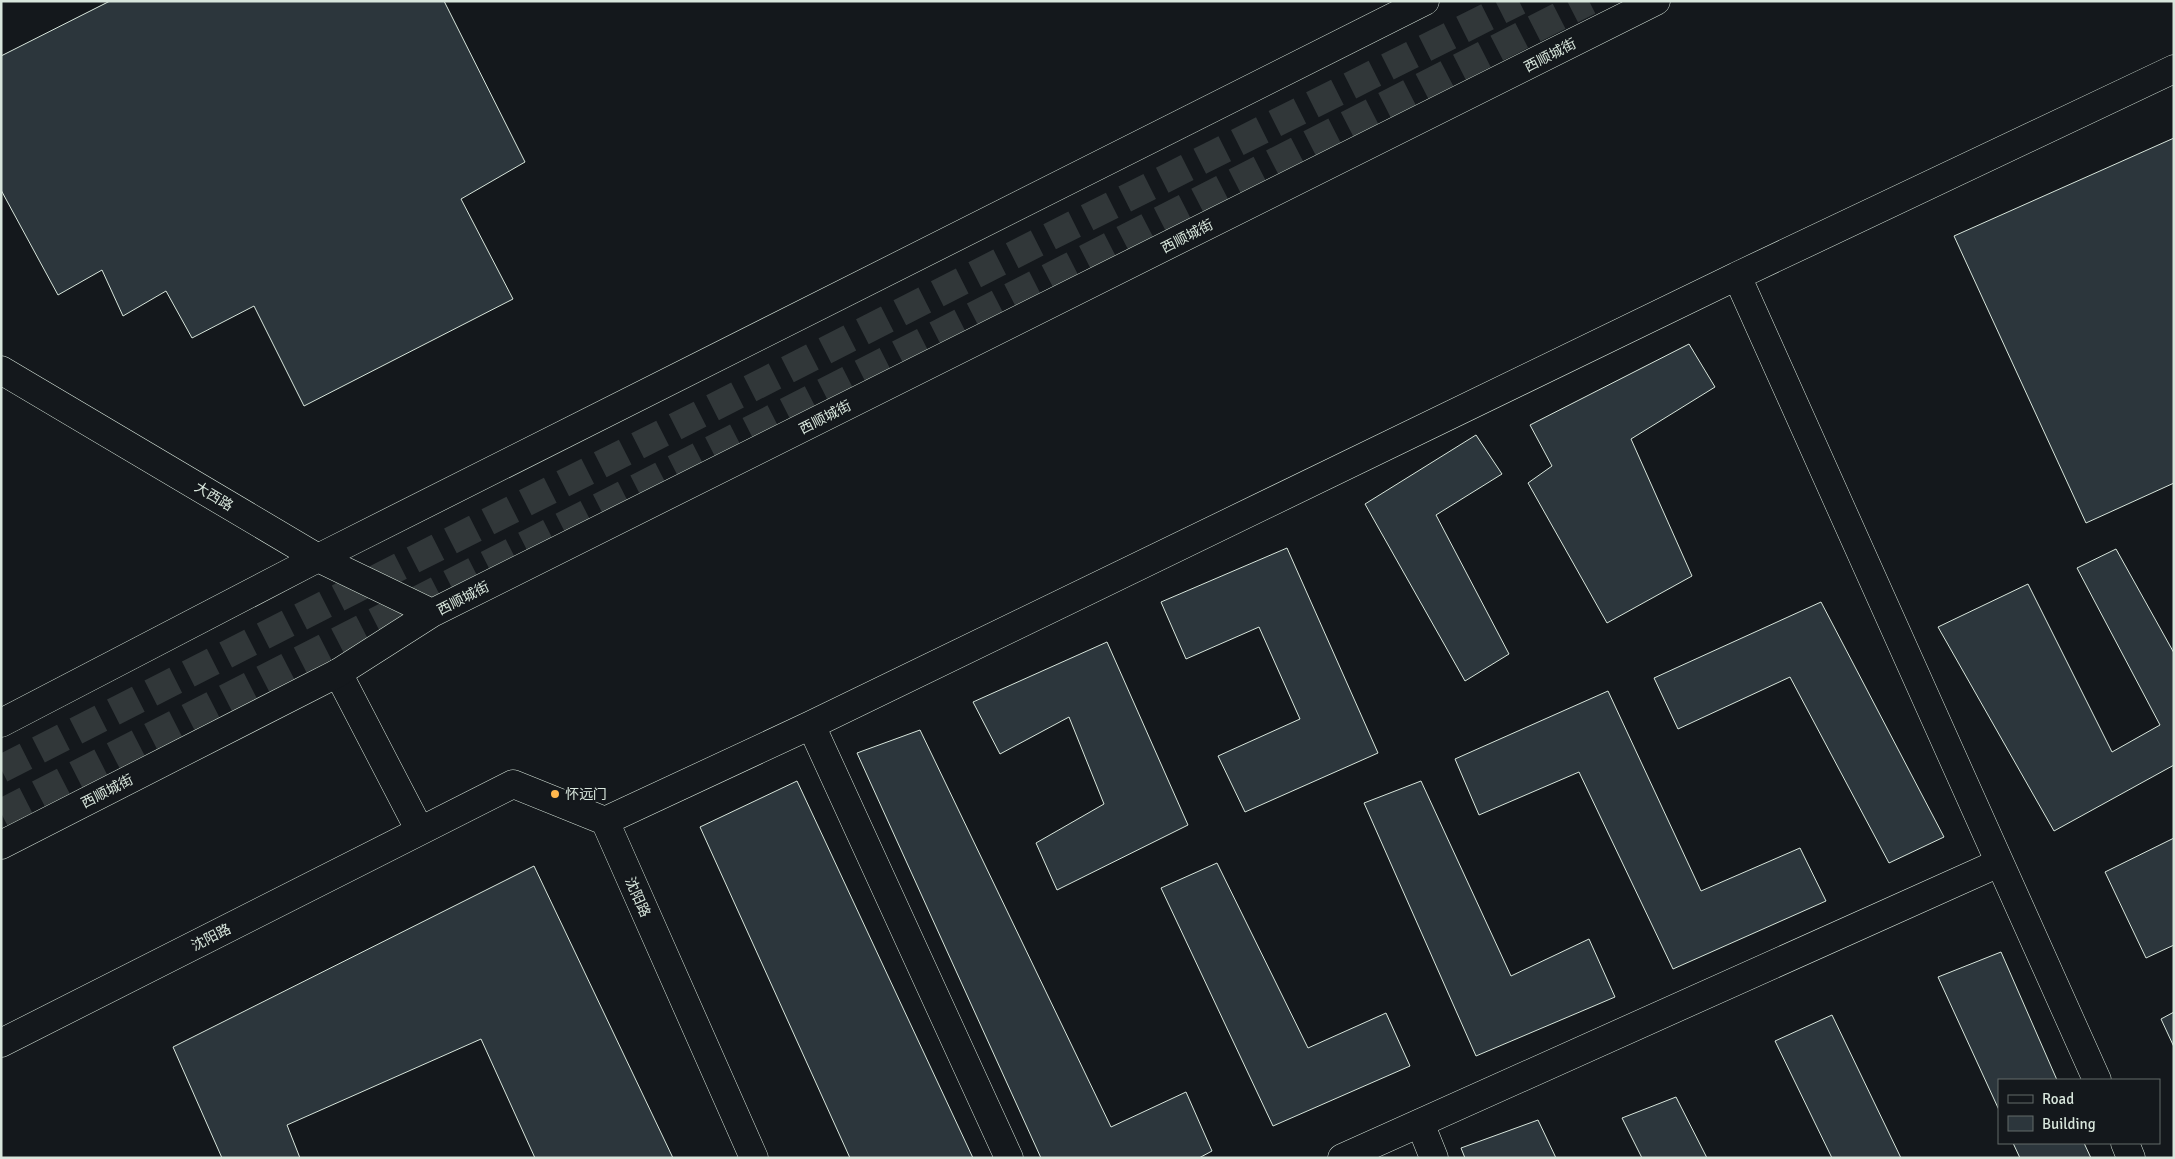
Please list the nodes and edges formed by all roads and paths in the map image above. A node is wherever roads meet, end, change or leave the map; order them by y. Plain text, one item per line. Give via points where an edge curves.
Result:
1 (1425, 1) edge
2 (1656, 1) edge
3 (2174, 68) edge
4 (1737, 276) junction
5 (1, 370) edge
6 (318, 558) junction
7 (432, 613) junction
8 (338, 673) junction
9 (1, 723) edge
10 (811, 725) junction
11 (605, 821) junction
12 (420, 831) junction
13 (1, 845) edge
14 (1999, 863) junction
15 (1, 1043) edge
16 (2097, 1079) edge
17 (1420, 1123) junction
18 (2125, 1144) edge
19 (754, 1158) edge
20 (1009, 1158) edge
21 (1342, 1158) edge
22 (1434, 1158) edge
23 (2131, 1158) edge

1 - 6 street
2 - 7 street, 西顺城街
3 - 4 street
4 - 10 street
4 - 14 street
5 - 6 street, 大西路
6 - 7 street, 大西路
6 - 9 street
7 - 8 street, 西顺城街
8 - 12 street
8 - 13 street, 西顺城街
10 - 11 street
10 - 20 street
11 - 12 street, 沈阳路 via 513,784
11 - 19 street, 沈阳路
12 - 15 street, 沈阳路
14 - 16 street
14 - 17 street
17 - 21 street
17 - 22 street
18 - 23 street

